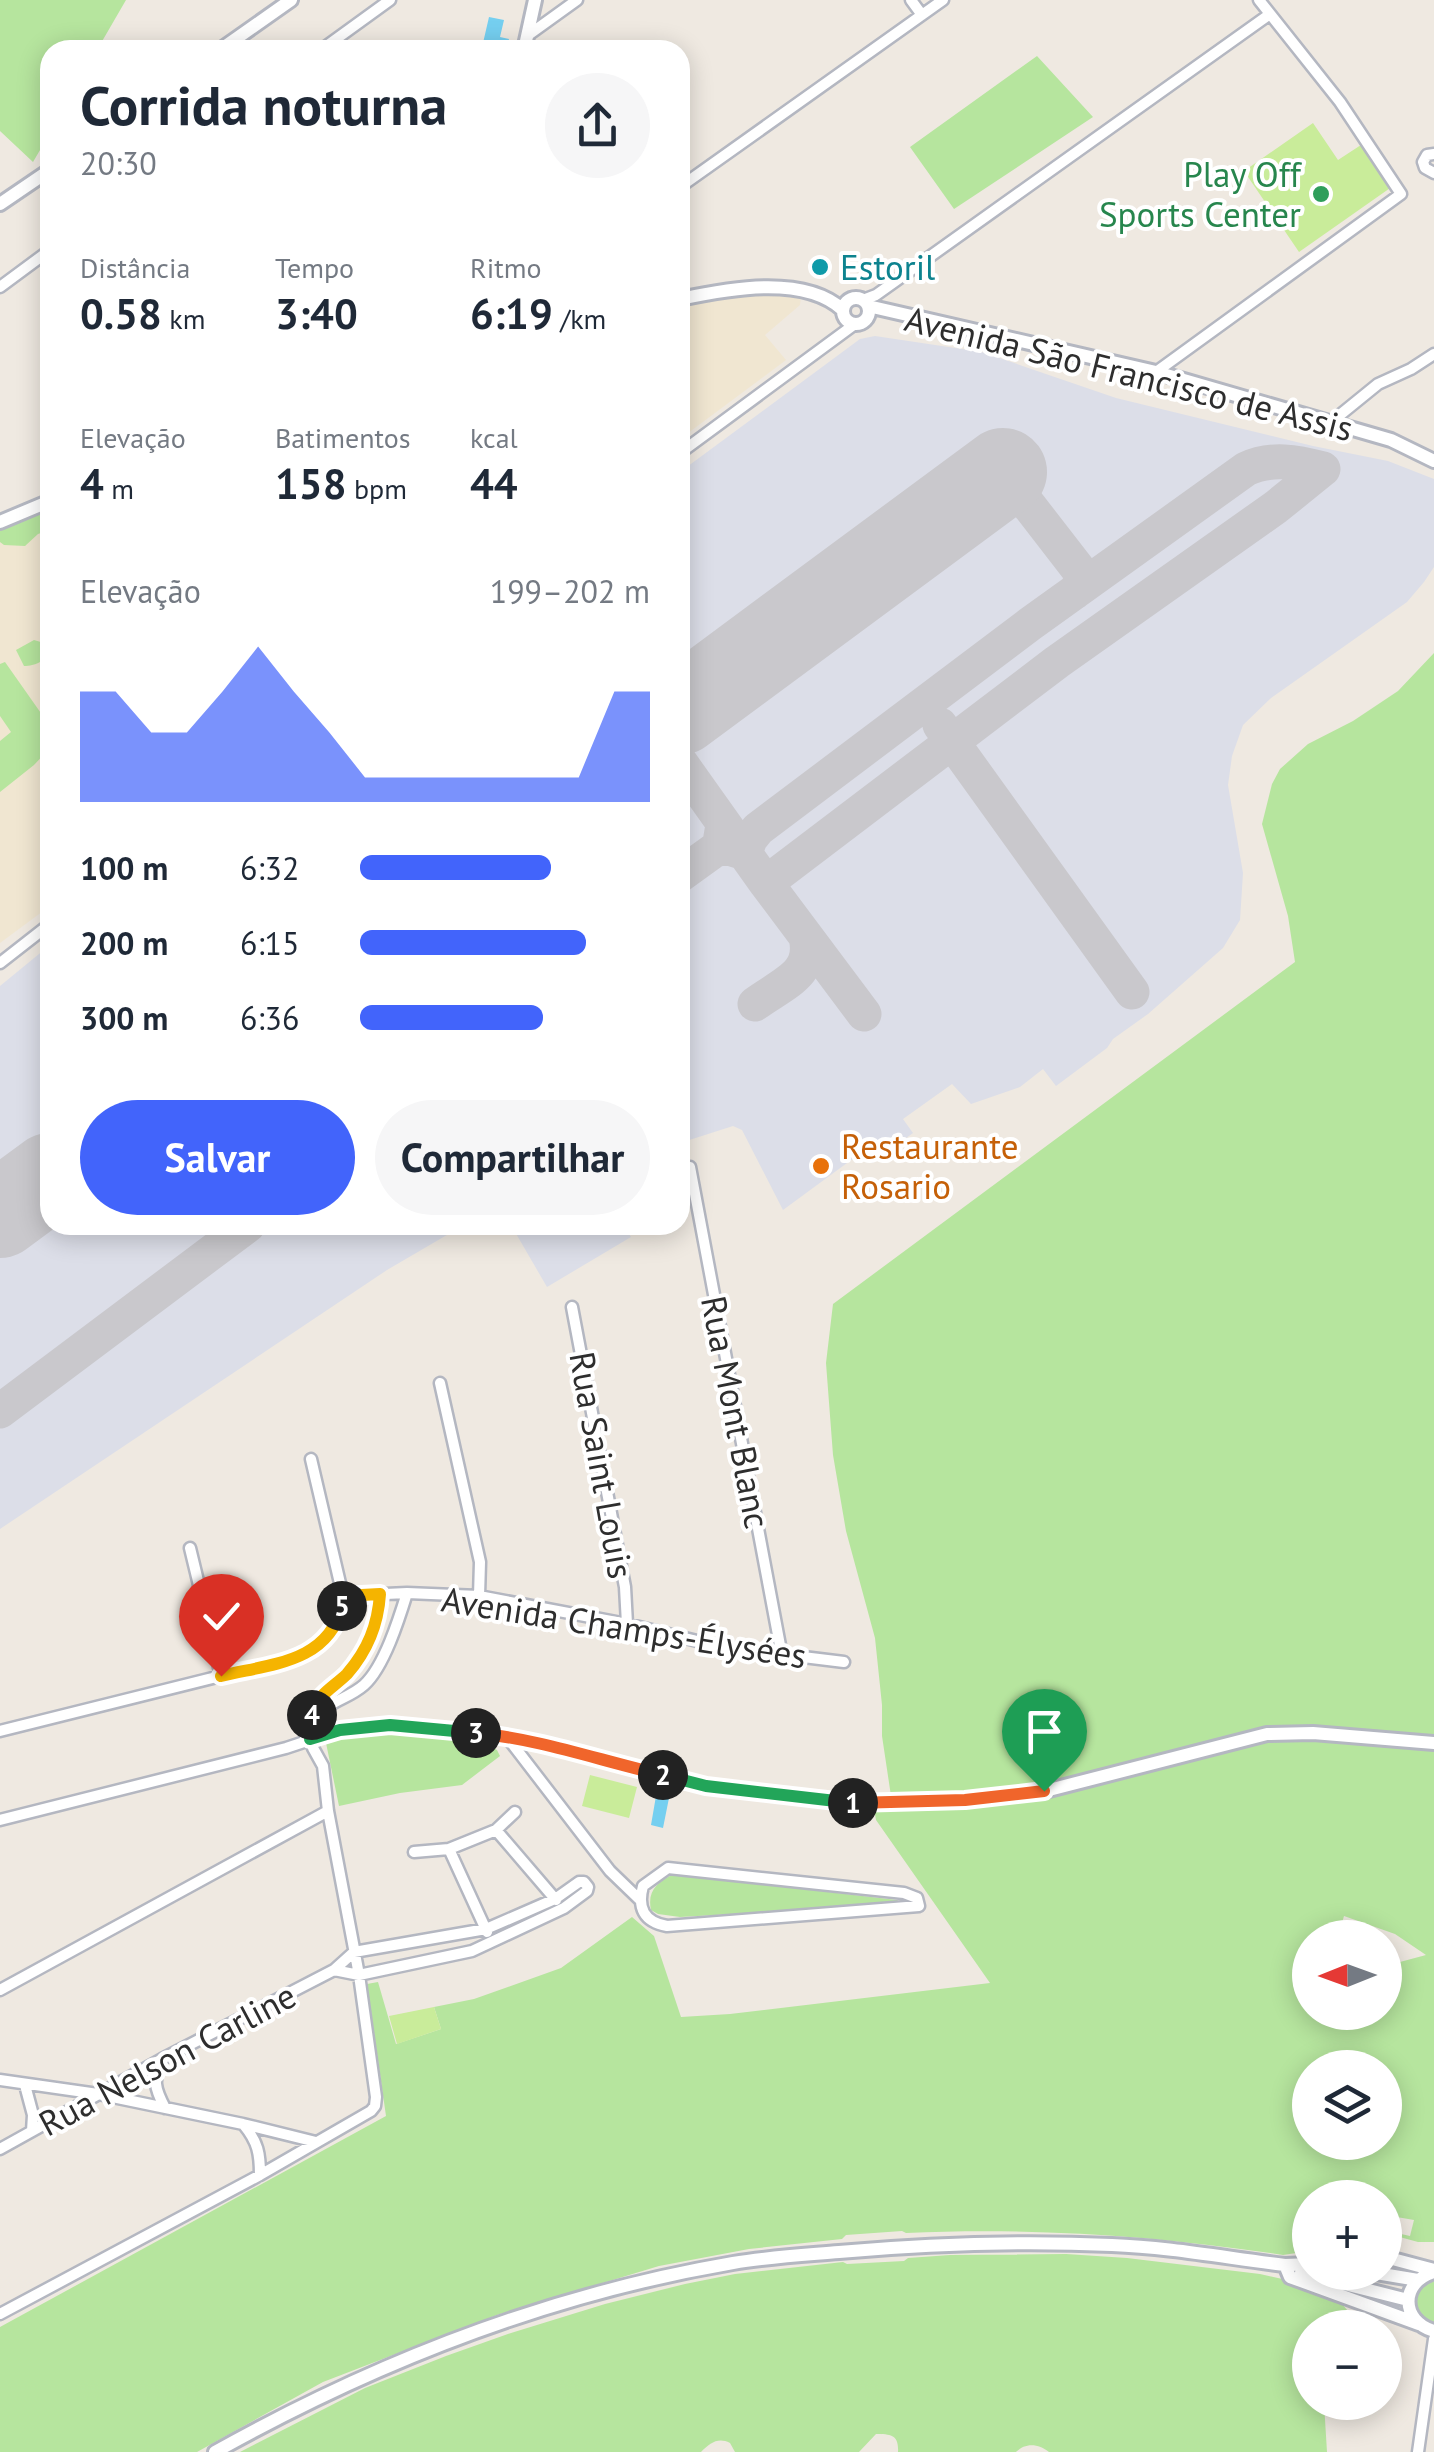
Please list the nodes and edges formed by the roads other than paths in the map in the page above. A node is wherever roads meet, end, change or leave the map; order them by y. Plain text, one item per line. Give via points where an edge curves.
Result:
1 (291, 0) edge
2 (390, 0) edge
3 (536, 0) edge
4 (577, 0) edge
5 (912, 0) edge
6 (943, 0) edge
7 (1259, 0) edge
8 (1270, 14) junction
9 (922, 15) junction
10 (234, 40) edge
11 (335, 40) edge
12 (526, 40) edge
13 (529, 40) edge
14 (1434, 154) edge
15 (1434, 173) edge
16 (40, 177) edge
17 (690, 180) edge
18 (0, 204) edge
19 (40, 257) edge
20 (0, 287) edge
21 (690, 297) edge
22 (871, 304) junction
23 (847, 317) junction
24 (1434, 354) edge
25 (1156, 372) junction
26 (1330, 422) junction
27 (690, 446) edge
28 (1434, 461) edge
29 (40, 505) edge
30 (0, 522) edge
31 (40, 932) edge
32 (0, 963) edge
33 (690, 1167) dead end
34 (572, 1306) dead end
35 (440, 1383) dead end
36 (311, 1460) dead end
37 (190, 1548) dead end
38 (407, 1593) junction
39 (380, 1594) junction
40 (343, 1596) junction
41 (479, 1596) junction
42 (627, 1624) junction
43 (782, 1656) junction
44 (844, 1662) dead end
45 (221, 1676) junction
46 (313, 1721) junction
47 (0, 1731) edge
48 (507, 1736) junction
49 (310, 1739) junction
50 (1434, 1744) edge
51 (851, 1803) joint
52 (328, 1811) junction
53 (515, 1812) dead end
54 (0, 1823) edge
55 (496, 1830) junction
56 (450, 1849) junction
57 (414, 1852) dead end
58 (555, 1899) junction
59 (640, 1899) junction
60 (564, 1908) junction
61 (486, 1929) junction
62 (422, 1940) junction
63 (492, 1941) junction
64 (354, 1952) junction
65 (426, 1960) junction
66 (334, 1970) junction
67 (359, 1975) junction
68 (0, 1990) edge
69 (162, 2059) junction
70 (0, 2080) edge
71 (25, 2085) junction
72 (98, 2094) junction
73 (165, 2108) junction
74 (243, 2124) junction
75 (32, 2131) junction
76 (317, 2142) junction
77 (0, 2149) edge
78 (260, 2175) junction
79 (1402, 2261) edge
80 (1292, 2263) edge
81 (1285, 2266) junction
82 (1292, 2267) edge
83 (1434, 2271) edge
84 (1402, 2273) edge
85 (1402, 2283) edge
86 (1402, 2285) edge
87 (1412, 2287) junction
88 (0, 2314) edge
89 (1420, 2324) junction
90 (1434, 2331) edge
91 (1434, 2339) edge
92 (216, 2452) edge
93 (1418, 2452) edge

1 - 10 street
2 - 11 street
3 - 12 street
4 - 13 street
5 - 9 street
6 - 9 street
7 - 8 street
8 - 22 street
8 - 25 street via 1401,194
9 - 17 street
14 - 15 street via 1423,162
16 - 18 street
19 - 20 street
21 - 23 street via 776,287 818,294
22 - 23 street via 862,323
22 - 23 street via 850,299
22 - 25 street, Avenida São Francisco de Assis
23 - 27 street via 840,333
24 - 26 street via 1378,384
25 - 26 street, Avenida São Francisco de Assis
26 - 28 street, Avenida São Francisco de Assis
29 - 30 street
31 - 32 street
33 - 43 street, Rua Mont Blanc
34 - 42 street, Rua Saint Louis
35 - 41 street via 480,1562
36 - 40 street
37 - 45 street
38 - 39 street, Avenida Champs-Élysées
38 - 41 street, Avenida Champs-Élysées
38 - 46 street via 370,1678
39 - 40 street, Avenida Champs-Élysées
39 - 46 street via 371,1638 350,1670 314,1704
40 - 45 street via 334,1628 314,1650
41 - 42 street, Avenida Champs-Élysées
42 - 43 street, Avenida Champs-Élysées
43 - 44 street, Avenida Champs-Élysées
45 - 47 street
46 - 49 street
48 - 49 street via 390,1725
48 - 51 street via 706,1786
48 - 59 street
49 - 52 street via 323,1766
49 - 54 street
50 - 51 street via 1267,1734 1044,1791
52 - 64 street
52 - 68 street
53 - 55 street
55 - 56 street
55 - 58 street
56 - 57 street
56 - 61 street
58 - 60 street
58 - 60 street via 579,1882 588,1885
58 - 61 street
59 - 59 street via 649,1921 667,1926 919,1906 904,1893 668,1868 643,1886
60 - 63 street, Rua Nelson Carline
61 - 62 street
61 - 63 street
62 - 64 street
62 - 65 street
63 - 65 street, Rua Nelson Carline
64 - 66 street, Rua Nelson Carline
64 - 67 street
65 - 67 street, Rua Nelson Carline
66 - 67 street, Rua Nelson Carline
66 - 69 street, Rua Nelson Carline
67 - 76 street via 376,2102
69 - 72 street, Rua Nelson Carline
69 - 73 street via 155,2084
70 - 71 street
71 - 72 street
71 - 75 street
72 - 73 street
72 - 75 street, Rua Nelson Carline
73 - 74 street
74 - 76 street
74 - 78 street via 259,2148
75 - 77 street, Rua Nelson Carline
76 - 78 street
78 - 88 street
79 - 83 street
80 - 81 street
81 - 82 street
81 - 89 street via 1290,2277
81 - 92 street via 1147,2248 1014,2244 900,2246 735,2263 492,2326 340,2388
83 - 87 street
84 - 87 street
85 - 87 street
86 - 87 street
87 - 89 street via 1410,2311
89 - 90 street
91 - 93 street

